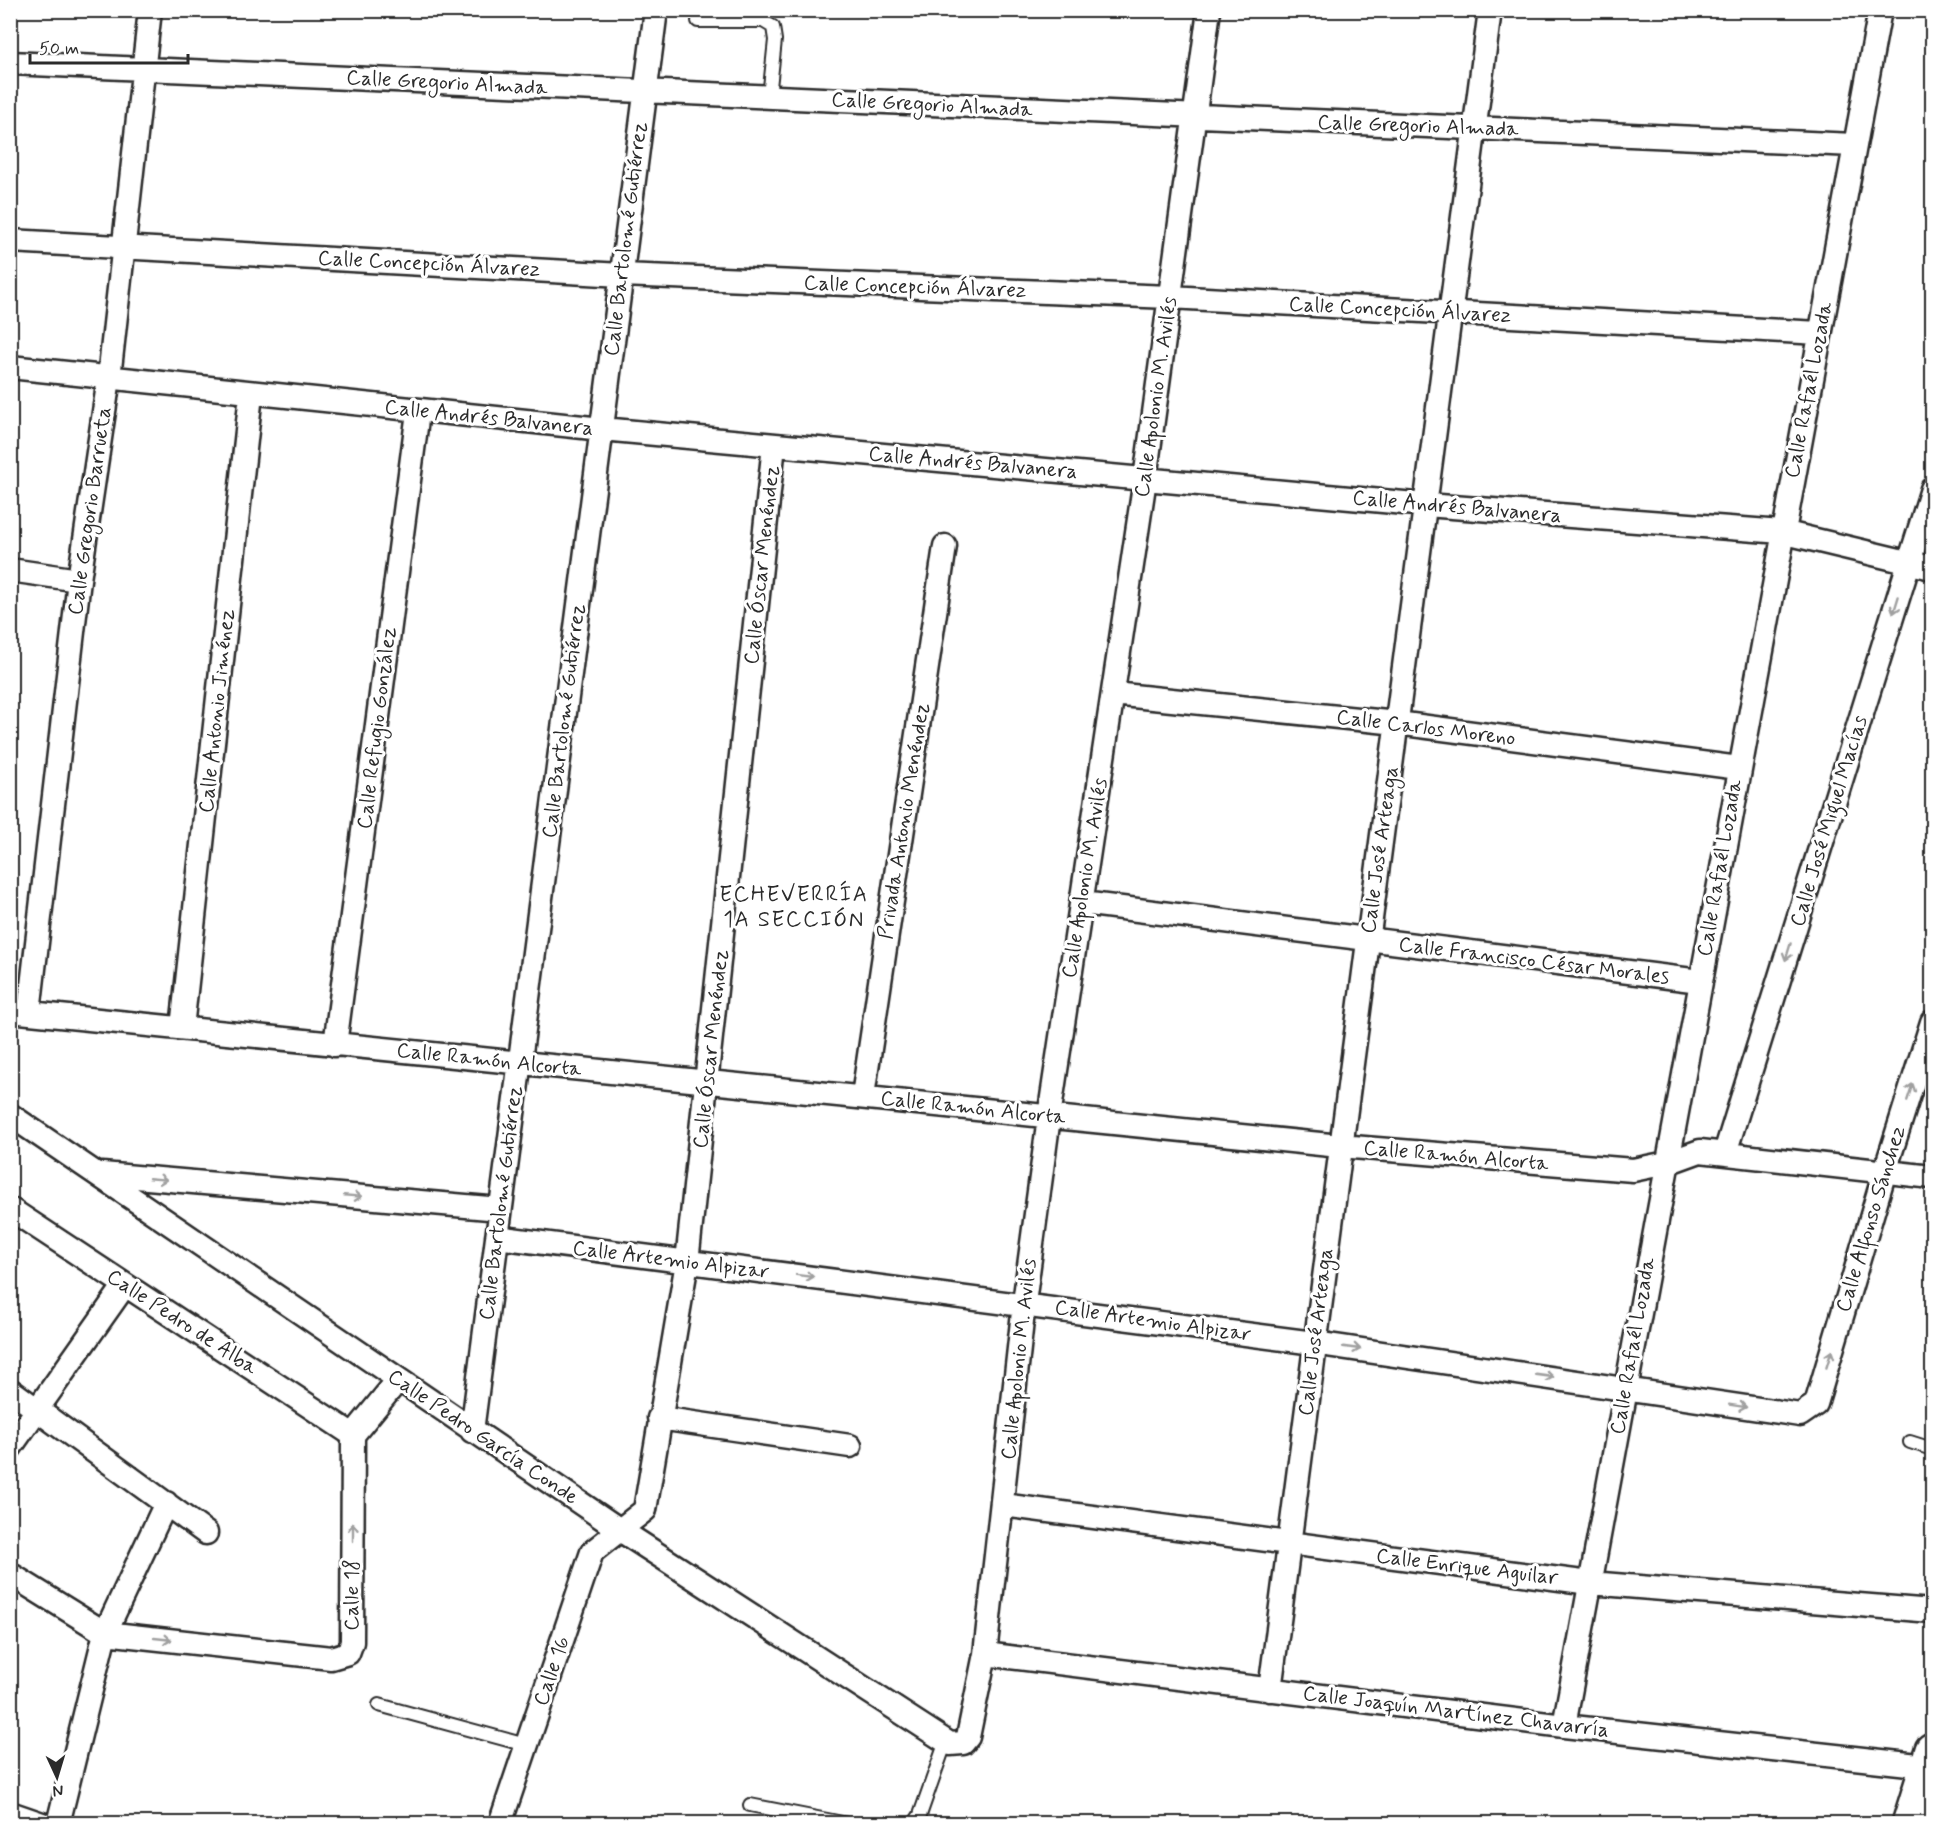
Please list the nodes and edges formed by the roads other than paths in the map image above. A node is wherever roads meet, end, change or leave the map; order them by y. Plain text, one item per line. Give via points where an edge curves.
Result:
1 (150, 10) edge
2 (656, 10) edge
3 (1209, 10) edge
4 (1490, 10) edge
5 (1880, 10) edge
6 (698, 21) dead end
7 (10, 63) edge
8 (145, 67) junction
9 (645, 93) junction
10 (769, 98) junction
11 (1194, 117) junction
12 (1475, 129) junction
13 (1854, 145) junction
14 (10, 240) edge
15 (123, 247) junction
16 (622, 275) junction
17 (1170, 297) junction
18 (1451, 312) junction
19 (1819, 333) junction
20 (10, 367) edge
21 (109, 378) junction
22 (251, 394) junction
23 (418, 412) junction
24 (602, 429) junction
25 (774, 445) junction
26 (1145, 479) junction
27 (1932, 489) edge
28 (1426, 505) junction
29 (1782, 532) junction
30 (945, 546) dead end
31 (1910, 560) junction
32 (1932, 568) edge
33 (10, 570) edge
34 (79, 580) junction
35 (1113, 694) junction
36 (1397, 723) junction
37 (1739, 768) junction
38 (1082, 903) junction
39 (1368, 940) junction
40 (1700, 981) junction
41 (20, 1011) edge
42 (1932, 1022) edge
43 (182, 1028) junction
44 (335, 1045) junction
45 (519, 1062) junction
46 (708, 1082) junction
47 (862, 1096) junction
48 (10, 1115) edge
49 (1049, 1117) junction
50 (1340, 1146) junction
51 (1725, 1153) junction
52 (1667, 1163) junction
53 (1885, 1171) junction
54 (100, 1174) junction
55 (1932, 1176) edge
56 (10, 1209) edge
57 (500, 1209) junction
58 (497, 1237) junction
59 (687, 1262) junction
60 (124, 1284) junction
61 (1024, 1304) junction
62 (1314, 1343) junction
63 (398, 1380) junction
64 (1626, 1388) junction
65 (10, 1390) edge
66 (37, 1409) junction
67 (1807, 1412) joint
68 (659, 1418) junction
69 (472, 1431) junction
70 (353, 1435) junction
71 (1910, 1442) dead end
72 (850, 1446) dead end
73 (10, 1448) edge
74 (1932, 1449) edge
75 (166, 1503) junction
76 (1003, 1505) junction
77 (620, 1530) junction
78 (206, 1533) dead end
79 (1289, 1544) junction
80 (10, 1574) edge
81 (1590, 1583) junction
82 (1932, 1611) edge
83 (105, 1633) junction
84 (984, 1654) junction
85 (1270, 1690) junction
86 (380, 1705) dead end
87 (1564, 1726) junction
88 (954, 1742) junction
89 (526, 1745) junction
90 (1930, 1758) edge
91 (750, 1806) dead end
92 (10, 1814) edge
93 (505, 1822) edge
94 (42, 1824) edge
95 (58, 1824) edge
96 (848, 1824) edge
97 (914, 1824) edge
98 (1909, 1824) edge

1 - 8 street, Calle Gregorio Barrueta
2 - 9 street, Calle Bartolomé Gutiérrez
3 - 11 street, Calle Apolonio M. Avilés
4 - 12 street, Calle José Arteaga
5 - 13 street, Calle Rafaél Lozada
6 - 10 lane via 762,21 773,27
7 - 8 street, Calle Gregorio Almada
8 - 9 street, Calle Gregorio Almada
8 - 15 street, Calle Gregorio Barrueta
9 - 10 street, Calle Gregorio Almada
9 - 16 street, Calle Bartolomé Gutiérrez
10 - 11 street, Calle Gregorio Almada
11 - 12 street, Calle Gregorio Almada
11 - 17 street, Calle Apolonio M. Avilés
12 - 13 street, Calle Gregorio Almada
12 - 18 street, Calle José Arteaga
13 - 19 street, Calle Rafaél Lozada
14 - 15 street, Calle Concepción Álvarez
15 - 16 street, Calle Concepción Álvarez
15 - 21 street, Calle Gregorio Barrueta
16 - 17 street, Calle Concepción Álvarez
16 - 24 street, Calle Bartolomé Gutiérrez
17 - 18 street, Calle Concepción Álvarez
17 - 26 street, Calle Apolonio M. Avilés
18 - 19 street, Calle Concepción Álvarez
18 - 28 street, Calle José Arteaga
19 - 29 street, Calle Rafaél Lozada
20 - 21 street, Calle Andrés Balvanera
21 - 22 street, Calle Andrés Balvanera
21 - 34 street, Calle Gregorio Barrueta
22 - 23 street, Calle Andrés Balvanera
22 - 43 street, Calle Antonio Jiménez
23 - 24 street, Calle Andrés Balvanera
23 - 44 street, Calle Refugio González
24 - 25 street, Calle Andrés Balvanera
24 - 45 street, Calle Bartolomé Gutiérrez
25 - 26 street, Calle Andrés Balvanera
25 - 46 street, Calle Óscar Menéndez
26 - 28 street, Calle Andrés Balvanera
26 - 35 street, Calle Apolonio M. Avilés
27 - 31 street, Calle José Miguel Macías
28 - 29 street, Calle Andrés Balvanera
28 - 36 street, Calle José Arteaga
29 - 31 street, Calle Andrés Balvanera
29 - 37 street, Calle Rafaél Lozada
30 - 47 street, Privada Antonio Menéndez
31 - 32 street, Calle Andrés Balvanera
31 -> 51 street, Calle José Miguel Macías
33 - 34 street
34 - 41 street, Calle Gregorio Barrueta
35 - 36 street, Calle Carlos Moreno
35 - 38 street, Calle Apolonio M. Avilés
36 - 37 street, Calle Carlos Moreno
36 - 39 street, Calle José Arteaga
37 - 40 street, Calle Rafaél Lozada
38 - 39 street, Calle Francisco César Morales
38 - 49 street, Calle Apolonio M. Avilés
39 - 40 street, Calle Francisco César Morales
39 - 50 street, Calle José Arteaga
40 - 52 street, Calle Rafaél Lozada
41 - 43 street, Calle Ramón Alcorta
53 -> 42 street, Calle Alfonso Sánchez
43 - 44 street, Calle Ramón Alcorta
44 - 45 street, Calle Ramón Alcorta
45 - 46 street, Calle Ramón Alcorta
45 - 57 street, Calle Bartolomé Gutiérrez
46 - 47 street, Calle Ramón Alcorta
46 - 59 street, Calle Óscar Menéndez
47 - 49 street, Calle Ramón Alcorta
48 - 54 street, Calle Pedro García Conde
49 - 50 street, Calle Ramón Alcorta
49 - 61 street, Calle Apolonio M. Avilés
50 - 52 street, Calle Ramón Alcorta via 1633,1170
50 - 62 street, Calle José Arteaga
51 - 52 street, Calle Ramón Alcorta via 1700,1151
51 - 53 street, Calle Ramón Alcorta
52 - 64 street, Calle Rafaél Lozada
53 - 55 street, Calle Ramón Alcorta
67 -> 53 street, Calle Alfonso Sánchez via 1816,1404
54 -> 57 street
54 - 63 street, Calle Pedro García Conde
56 - 60 street, Calle Pedro de Alba
57 - 58 street, Calle Bartolomé Gutiérrez
58 - 59 street, Calle Artemio Alpizar
58 - 69 street, Calle Bartolomé Gutiérrez
59 -> 61 street, Calle Artemio Alpizar
59 - 68 street, Calle Óscar Menéndez
60 - 66 street
60 - 70 street, Calle Pedro de Alba
61 - 62 street, Calle Artemio Alpizar
61 - 76 street, Calle Apolonio M. Avilés
62 -> 64 street, Calle Artemio Alpizar
62 - 79 street, Calle José Arteaga
63 - 69 street, Calle Pedro García Conde
63 - 70 street
64 -> 67 street, Calle Artemio Alpizar via 1794,1416
64 - 81 street, Calle Rafaél Lozada
65 - 66 street
66 - 73 street
66 - 75 street
68 - 72 street
68 - 77 street, Calle Óscar Menéndez via 645,1510
69 - 77 street, Calle Pedro García Conde
83 -> 70 street, Calle 18 via 331,1658 348,1653 352,1642
71 - 74 lane
75 - 78 street
75 - 83 street
76 - 79 street, Calle Enrique Aguilar
76 - 84 street, Calle Apolonio M. Avilés
77 - 88 street, Calle Pedro García Conde
77 - 89 street, Calle 16 via 592,1552
79 - 81 street, Calle Enrique Aguilar
79 - 85 street, Calle José Arteaga
80 - 83 street, Calle 18
81 - 82 street, Calle Enrique Aguilar
81 - 87 street, Calle Rafaél Lozada
83 - 95 street
84 - 85 street, Calle Joaquín Martínez Chavarría
84 - 88 street, Calle Apolonio M. Avilés via 971,1732
85 - 87 street, Calle Joaquín Martínez Chavarría
86 - 89 lane
87 - 90 street, Calle Joaquín Martínez Chavarría
88 - 97 lane
89 - 93 street, Calle 16
90 - 98 main road
91 - 96 lane
92 - 94 street

